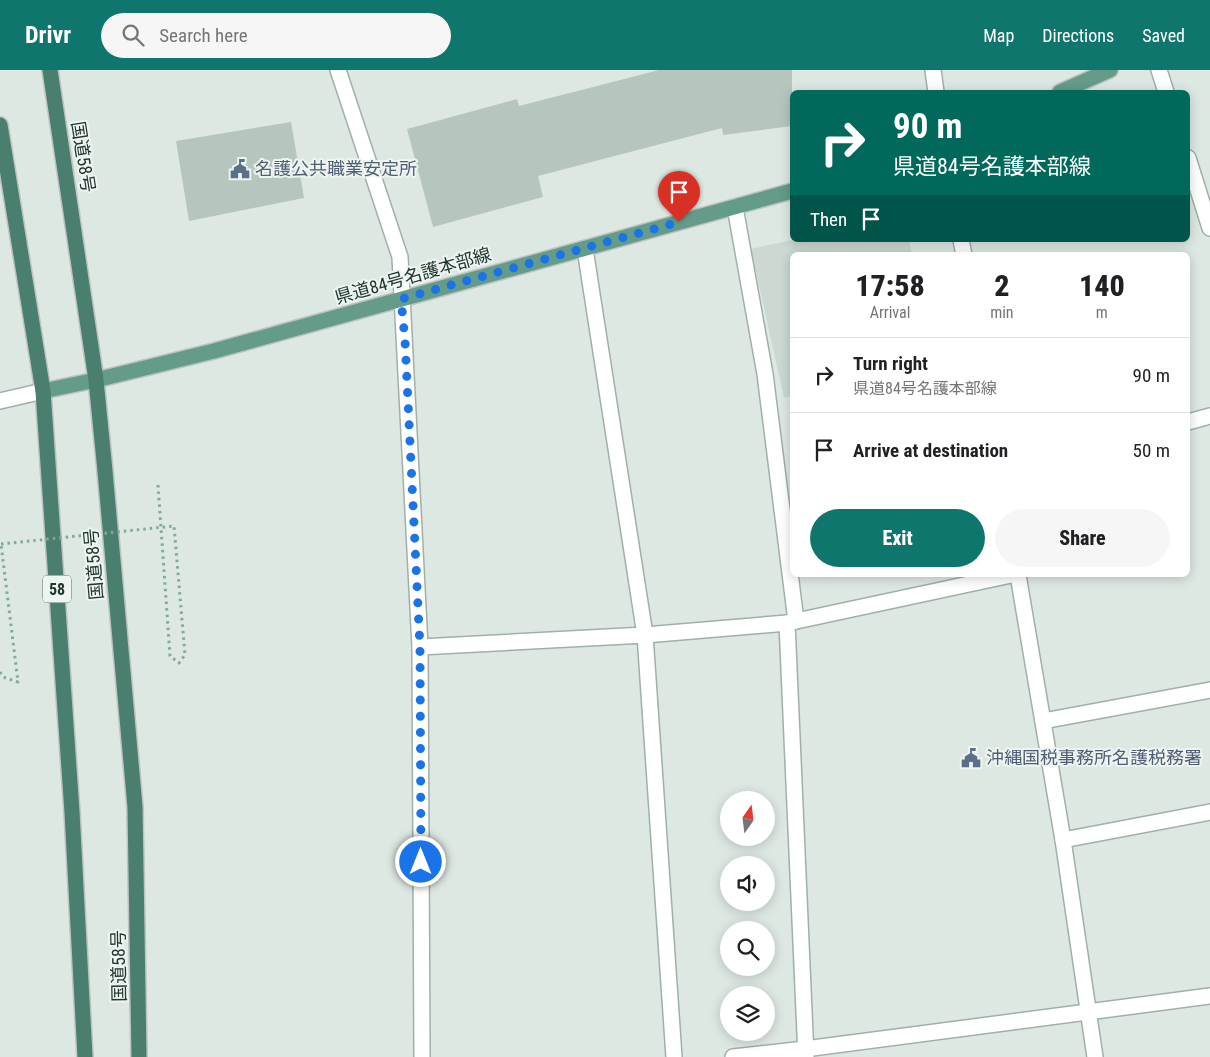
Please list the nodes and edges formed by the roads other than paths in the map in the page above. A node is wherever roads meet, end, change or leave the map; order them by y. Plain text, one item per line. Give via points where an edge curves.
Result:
1 (50, 70) edge
2 (338, 70) edge
3 (933, 70) edge
4 (1110, 70) edge
5 (1159, 70) edge
6 (936, 90) edge
7 (1065, 90) edge
8 (1165, 90) edge
9 (0, 125) edge
10 (1190, 164) edge
11 (790, 192) edge
12 (736, 207) junction
13 (1210, 228) edge
14 (585, 249) junction
15 (401, 299) junction
16 (96, 380) junction
17 (43, 391) junction
18 (0, 401) edge
19 (1210, 416) edge
20 (1190, 421) edge
21 (1002, 577) edge
22 (1018, 577) edge
23 (792, 622) junction
24 (645, 635) junction
25 (420, 647) junction
26 (1210, 690) edge
27 (1043, 721) junction
28 (1210, 812) edge
29 (1063, 840) junction
30 (1210, 996) edge
31 (1090, 1011) junction
32 (806, 1053) edge
33 (84, 1057) edge
34 (139, 1057) edge
35 (422, 1057) edge
36 (674, 1057) edge
37 (732, 1057) edge
38 (1095, 1057) edge

1 - 16 highway, 国道58号
2 - 15 street via 400,257
3 - 6 street
4 - 7 main road
5 - 8 street
9 - 17 highway, 58
10 - 13 street
11 - 12 main road, 県道84号名護本部線
12 - 14 main road, 県道84号名護本部線
12 - 23 street via 764,374
14 - 15 main road, 県道84号名護本部線
14 - 24 street
15 - 16 main road, 県道84号名護本部線 via 223,349
15 - 25 street
16 - 17 main road, 県道84号名護本部線
16 - 34 highway, 国道58号 via 135,807
17 - 18 street
17 - 33 highway, 58 via 72,812
19 - 20 street
21 - 23 street
22 - 27 street
23 - 24 street
23 - 32 street
24 - 25 street
24 - 36 street
25 - 35 street
26 - 27 street
27 - 29 street
28 - 29 street
29 - 31 street
30 - 31 street
31 - 32 street
31 - 38 street
32 - 37 street

